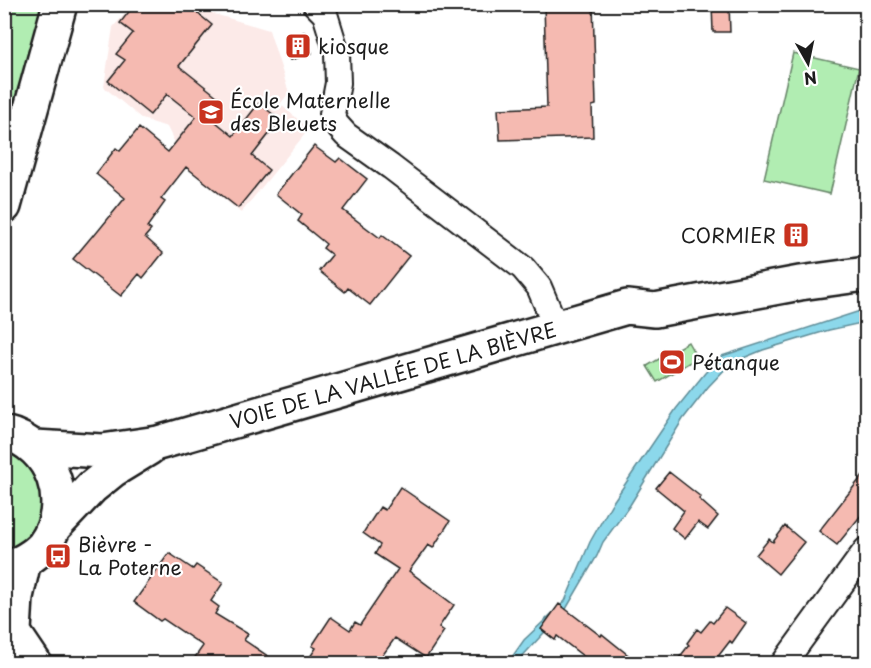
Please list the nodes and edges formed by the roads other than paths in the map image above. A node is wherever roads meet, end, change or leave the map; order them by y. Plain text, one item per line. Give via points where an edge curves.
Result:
1 (60, 4) edge
2 (315, 4) edge
3 (4, 206) edge
4 (867, 252) edge
5 (867, 263) edge
6 (867, 274) edge
7 (674, 306) junction
8 (627, 307) junction
9 (556, 327) junction
10 (15, 431) edge
11 (158, 442) junction
12 (54, 527) junction
13 (867, 550) edge
14 (14, 566) edge
15 (9, 624) edge
16 (35, 663) edge
17 (783, 663) edge

1 - 3 main road
2 - 9 street via 325,14 337,53 338,83 332,114 336,124 523,268 538,287
4 - 8 main road, VOIE DE LA VALLÉE DE LA BIÈVRE via 718,276 642,295
5 - 7 main road via 722,285
6 - 7 main road, VOIE DE LA VALLÉE DE LA BIÈVRE
7 - 8 main road, VOIE DE LA VALLÉE DE LA BIÈVRE via 656,310
8 - 9 main road, VOIE DE LA VALLÉE DE LA BIÈVRE
9 - 11 main road, VOIE DE LA VALLÉE DE LA BIÈVRE
10 - 11 main road, VOIE DE LA VALLÉE DE LA BIÈVRE via 102,451
10 - 12 main road via 48,464 57,484
11 - 12 main road, VOIE DE LA VALLÉE DE LA BIÈVRE via 92,487
12 - 14 main road, VOIE DE LA VALLÉE DE LA BIÈVRE via 43,546
13 - 17 street
14 - 15 main road via 16,597
15 - 16 main road

